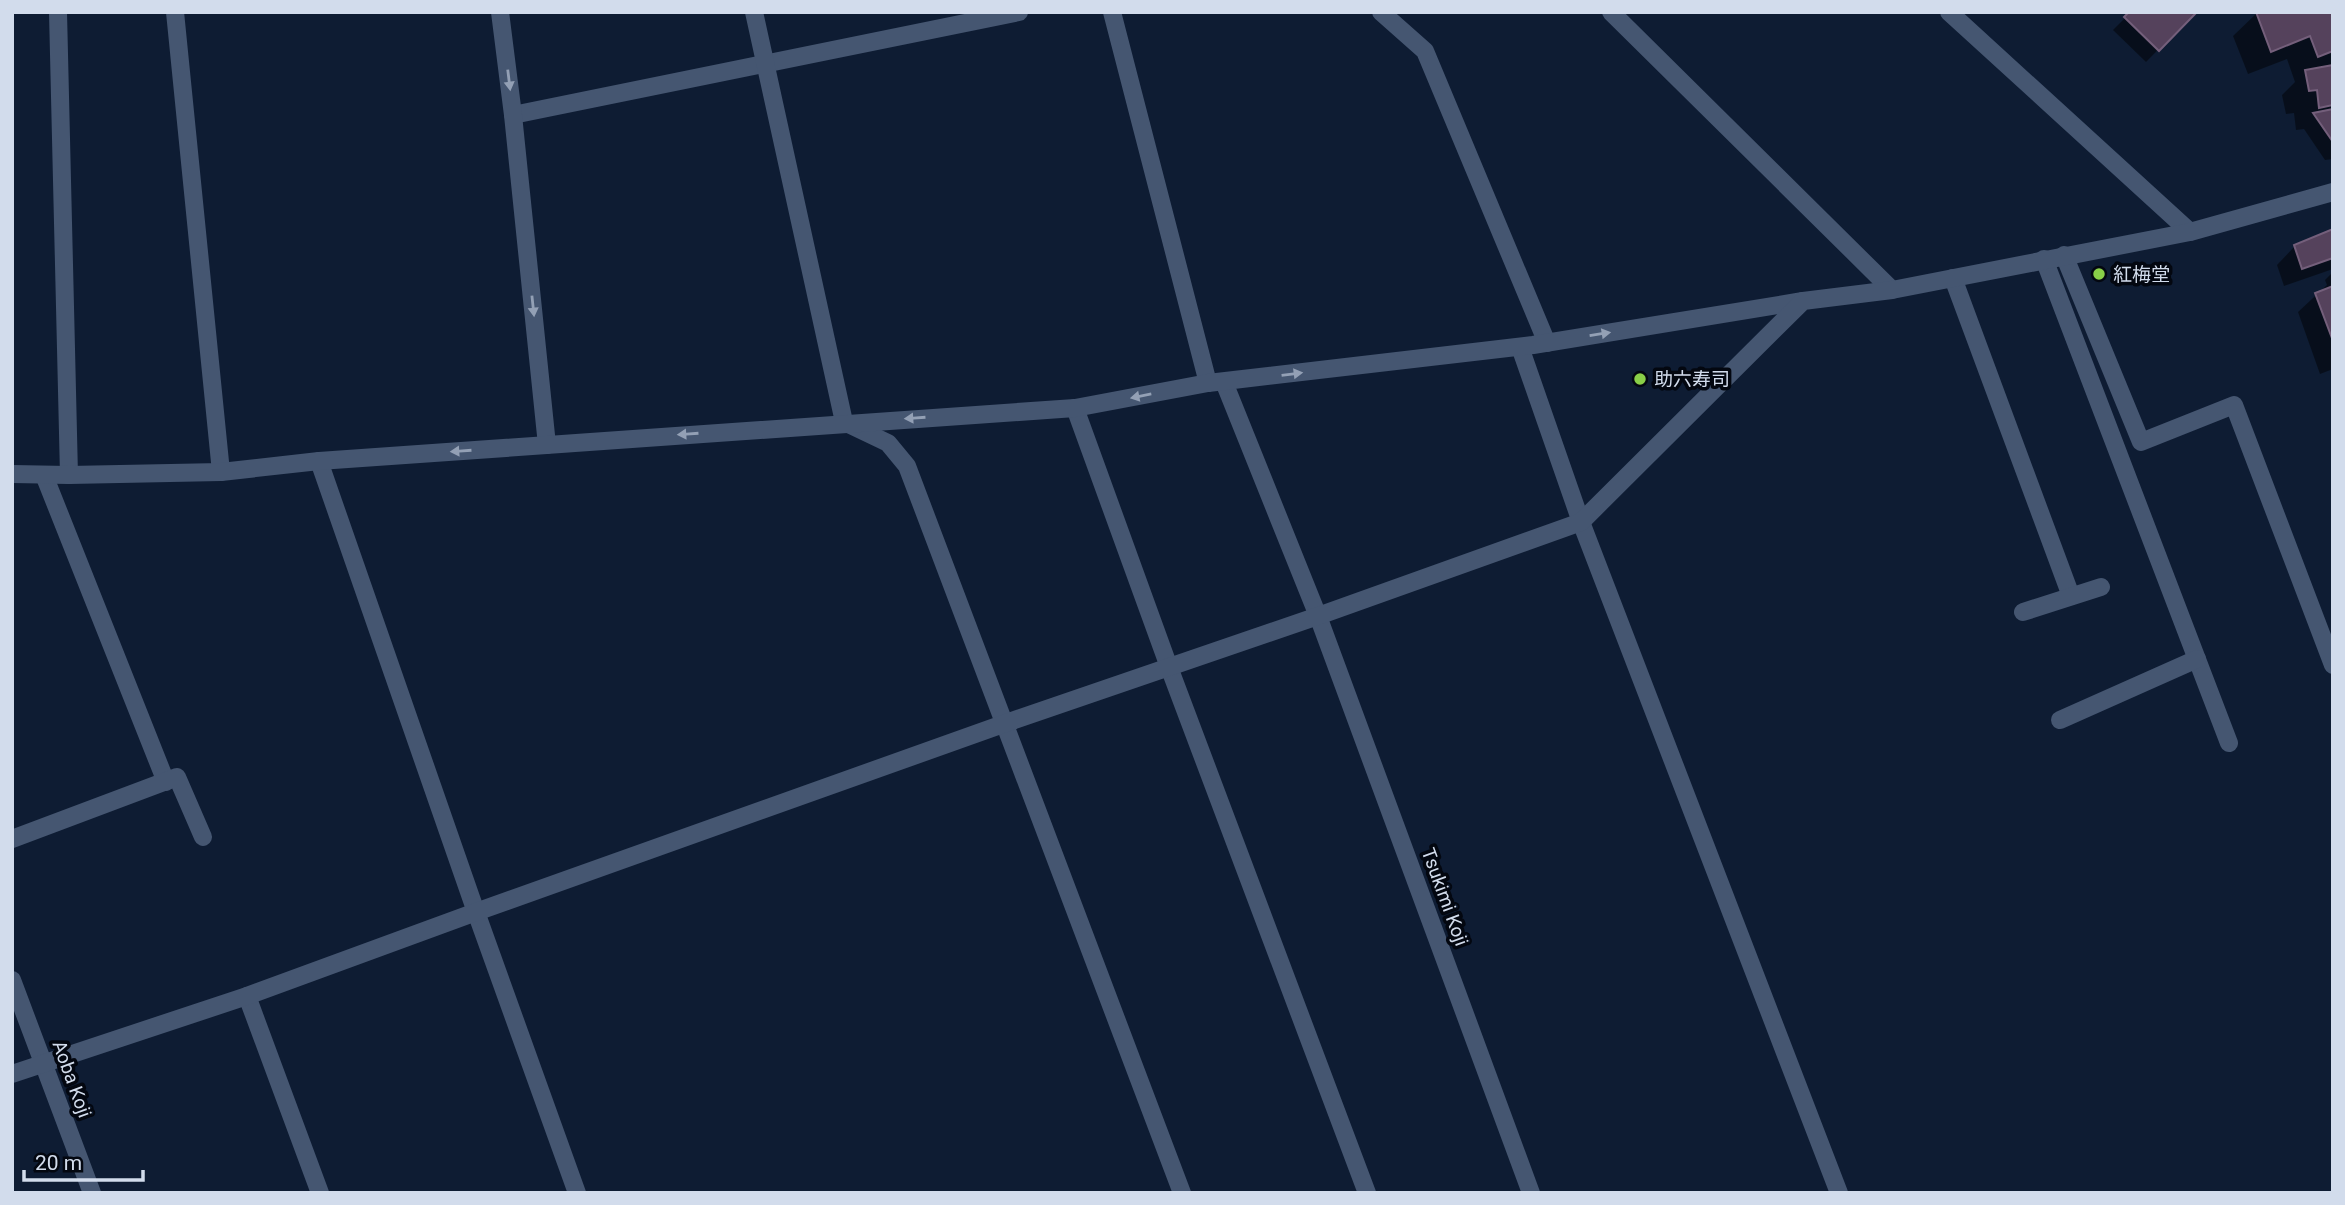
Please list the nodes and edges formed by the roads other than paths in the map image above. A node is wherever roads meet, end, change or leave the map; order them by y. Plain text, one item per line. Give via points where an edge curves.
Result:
1 (58, 12) edge
2 (175, 12) edge
3 (500, 12) edge
4 (754, 12) edge
5 (1019, 12) edge
6 (1112, 12) edge
7 (1381, 12) edge
8 (1611, 12) edge
9 (1949, 12) edge
10 (765, 64) junction
11 (513, 115) junction
12 (2333, 192) edge
13 (2190, 232) junction
14 (2064, 255) junction
15 (2044, 259) junction
16 (1953, 278) junction
17 (1892, 290) junction
18 (1802, 301) junction
19 (1548, 343) junction
20 (1520, 347) junction
21 (1216, 382) junction
22 (1075, 408) junction
23 (844, 422) junction
24 (547, 445) junction
25 (319, 461) junction
26 (220, 472) junction
27 (12, 474) edge
28 (44, 475) junction
29 (69, 475) junction
30 (1581, 522) junction
31 (2101, 587) dead end
32 (2071, 596) junction
33 (2022, 612) dead end
34 (1318, 616) junction
35 (2197, 659) junction
36 (2333, 665) edge
37 (1169, 667) junction
38 (2060, 720) dead end
39 (1006, 723) junction
40 (2230, 743) dead end
41 (166, 782) junction
42 (203, 837) dead end
43 (12, 839) edge
44 (476, 912) junction
45 (12, 980) edge
46 (247, 996) junction
47 (43, 1064) junction
48 (12, 1074) edge
49 (92, 1193) edge
50 (320, 1193) edge
51 (577, 1193) edge
52 (1182, 1193) edge
53 (1367, 1193) edge
54 (1531, 1193) edge
55 (1839, 1193) edge

1 - 29 street
2 - 26 street
3 -> 11 street
4 - 10 street
5 - 10 street
6 - 21 street, Tsukimi Koji
7 - 19 street via 1425,51
8 - 17 street
9 - 13 street
10 - 11 street
10 - 23 street
11 -> 24 street
12 - 13 street
13 - 14 street
14 - 15 street
14 - 36 street via 2141,443 2234,405
15 - 16 street
15 - 35 street
16 - 17 street
16 - 32 street
17 - 18 street
19 -> 18 street
18 - 30 street
19 - 20 street
21 -> 20 street
20 - 30 street
21 -> 22 street
21 - 34 street, Tsukimi Koji
22 -> 23 street
22 - 37 street
23 -> 24 street
23 - 39 street via 888,443 907,466
24 -> 25 street
25 - 26 street
25 - 44 street
26 - 29 street
27 - 28 street
28 - 29 street
28 - 41 street
30 - 34 street
30 - 55 street
31 - 32 street
32 - 33 street
34 - 37 street
34 - 54 street, Tsukimi Koji
35 - 38 street
35 - 40 street
37 - 39 street
37 - 53 street
39 - 44 street
39 - 52 street
41 - 42 street via 177,777
41 - 43 street
44 - 46 street
44 - 51 street
45 - 47 street, Aoba Koji
46 - 47 street
46 - 50 street
47 - 48 street
47 - 49 street, Aoba Koji

